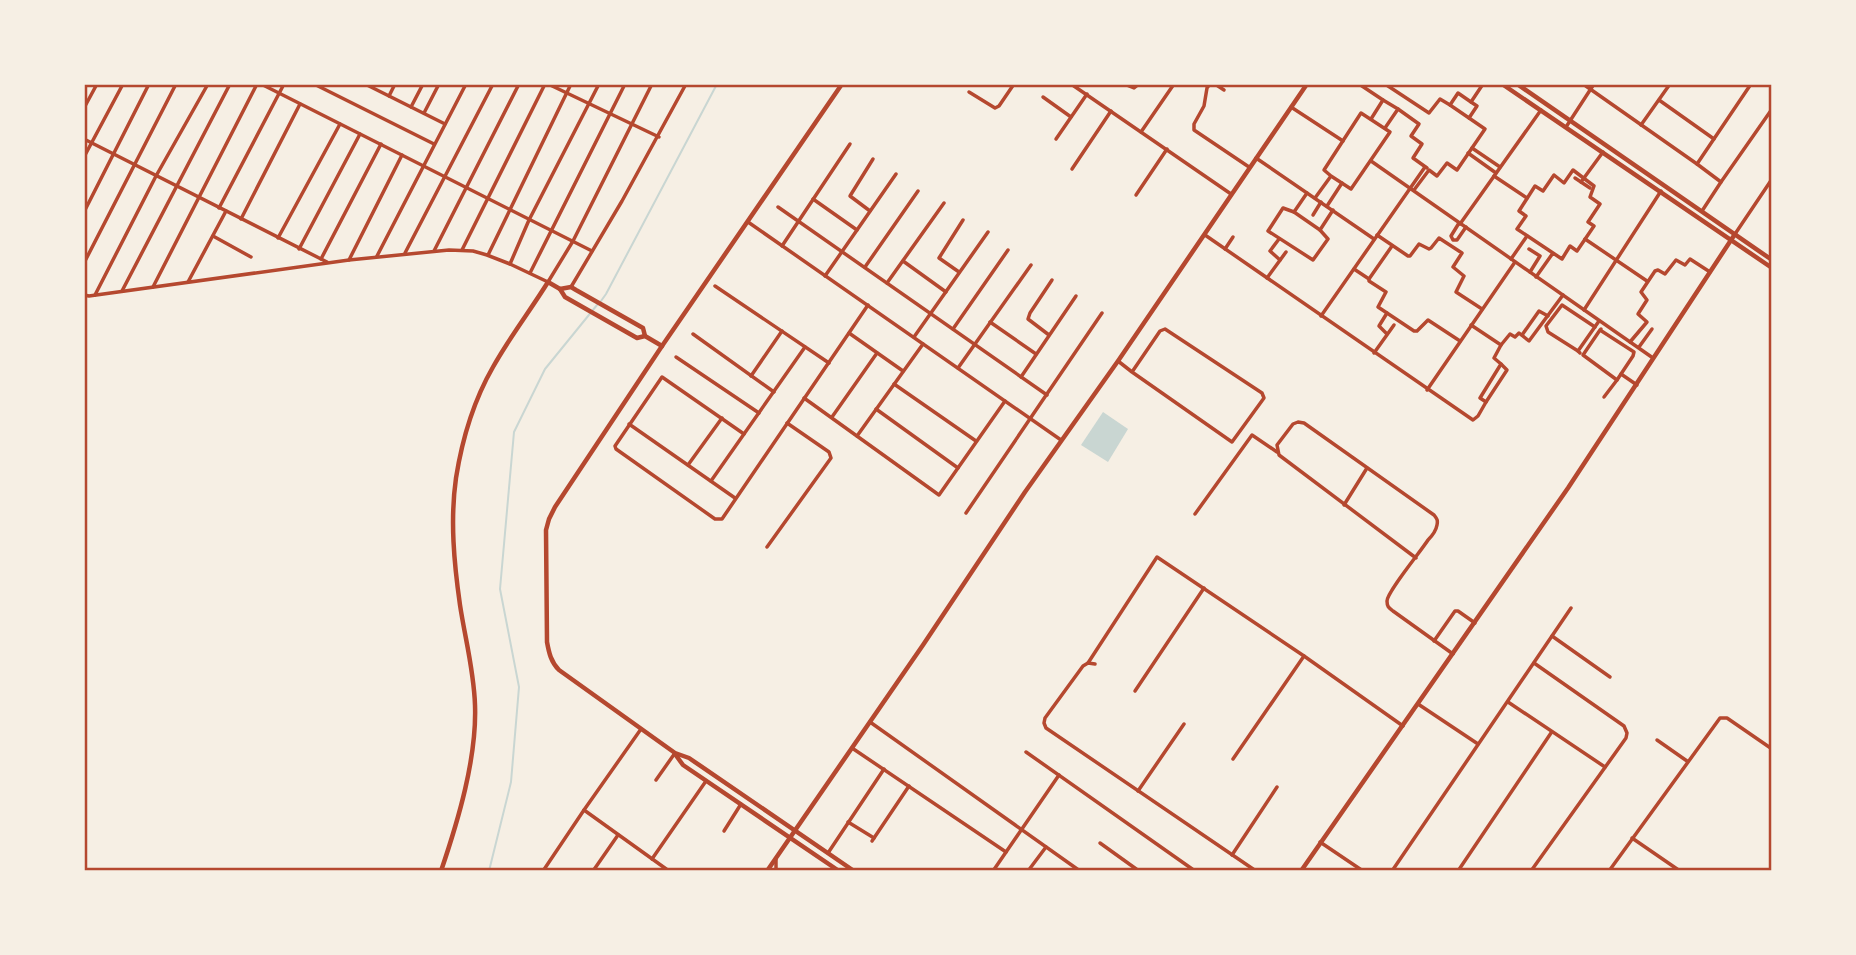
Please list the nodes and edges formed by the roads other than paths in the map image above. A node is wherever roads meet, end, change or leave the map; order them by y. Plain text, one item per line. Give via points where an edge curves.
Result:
1 (97, 84) edge
2 (115, 84) edge
3 (149, 84) edge
4 (176, 84) edge
5 (208, 84) edge
6 (230, 84) edge
7 (259, 84) edge
8 (284, 84) edge
9 (314, 84) edge
10 (366, 84) edge
11 (395, 84) edge
12 (423, 84) edge
13 (439, 84) edge
14 (467, 84) edge
15 (493, 84) edge
16 (519, 84) edge
17 (547, 84) edge
18 (571, 84) edge
19 (599, 84) edge
20 (625, 84) edge
21 (652, 84) edge
22 (686, 84) edge
23 (842, 84) edge
24 (1014, 84) edge
25 (1071, 84) edge
26 (1124, 84) edge
27 (1139, 84) edge
28 (1174, 84) edge
29 (1213, 84) edge
30 (1307, 84) edge
31 (1359, 84) edge
32 (1385, 84) edge
33 (1395, 84) edge
34 (1483, 84) edge
35 (1502, 84) edge
36 (1517, 84) edge
37 (1583, 84) edge
38 (1594, 84) edge
39 (1670, 84) edge
40 (1751, 84) edge
41 (122, 86) edge
42 (1392, 89) junction
43 (1591, 89) junction
44 (1224, 90) dead end
45 (969, 92) dead end
46 (279, 93) junction
47 (567, 93) junction
48 (1087, 94) junction
49 (389, 96) junction
50 (1043, 97) dead end
51 (1383, 100) junction
52 (1659, 100) junction
53 (1471, 102) junction
54 (589, 103) junction
55 (300, 104) junction
56 (1450, 105) junction
57 (84, 107) edge
58 (411, 107) junction
59 (1291, 107) junction
60 (1398, 109) junction
61 (1772, 109) edge
62 (1541, 110) junction
63 (1111, 111) junction
64 (424, 113) junction
65 (610, 113) junction
66 (1071, 117) junction
67 (1469, 118) junction
68 (1371, 119) junction
69 (1570, 120) junction
70 (340, 124) junction
71 (446, 124) junction
72 (632, 125) junction
73 (1640, 125) junction
74 (1566, 127) junction
75 (1385, 128) junction
76 (1141, 132) junction
77 (360, 134) junction
78 (659, 137) junction
79 (84, 139) edge
80 (1056, 139) dead end
81 (1714, 139) junction
82 (1343, 141) junction
83 (91, 143) junction
84 (381, 144) junction
85 (850, 144) dead end
86 (435, 145) junction
87 (1472, 148) junction
88 (1167, 149) junction
89 (1602, 152) junction
90 (1468, 153) junction
91 (114, 155) junction
92 (402, 155) junction
93 (84, 157) edge
94 (1256, 158) junction
95 (873, 159) dead end
96 (1371, 161) junction
97 (1697, 164) junction
98 (135, 166) junction
99 (423, 166) junction
100 (1249, 167) junction
101 (1500, 167) junction
102 (1427, 168) junction
103 (1072, 169) dead end
104 (896, 174) dead end
105 (1495, 174) junction
106 (156, 176) junction
107 (1331, 176) junction
108 (444, 177) junction
109 (1584, 177) junction
110 (1575, 178) dead end
111 (1772, 179) edge
112 (1581, 182) junction
113 (1721, 182) junction
114 (1342, 183) junction
115 (177, 187) junction
116 (466, 187) junction
117 (1590, 188) dead end
118 (1412, 189) junction
119 (918, 191) dead end
120 (1661, 191) junction
121 (1307, 193) junction
122 (1231, 194) junction
123 (1136, 195) dead end
124 (199, 198) junction
125 (488, 198) junction
126 (1315, 198) junction
127 (1527, 198) junction
128 (813, 199) junction
129 (1321, 202) junction
130 (944, 203) dead end
131 (1327, 206) junction
132 (778, 207) dead end
133 (219, 208) junction
134 (509, 209) junction
135 (1333, 210) junction
136 (226, 211) junction
137 (870, 211) junction
138 (1702, 211) junction
139 (84, 212) edge
140 (1294, 212) junction
141 (1312, 215) dead end
142 (241, 219) junction
143 (529, 220) junction
144 (963, 220) dead end
145 (798, 221) junction
146 (748, 222) junction
147 (1460, 223) junction
148 (1466, 227) junction
149 (857, 230) junction
150 (1320, 230) junction
151 (552, 231) junction
152 (988, 232) dead end
153 (1203, 234) junction
154 (213, 236) junction
155 (1527, 236) junction
156 (1233, 237) dead end
157 (1376, 237) junction
158 (1733, 237) junction
159 (278, 238) junction
160 (1279, 239) junction
161 (1585, 239) junction
162 (572, 242) junction
163 (1451, 242) junction
164 (1392, 245) junction
165 (782, 246) junction
166 (299, 249) junction
167 (1225, 249) junction
168 (1529, 249) dead end
169 (462, 250) junction
170 (1008, 250) dead end
171 (592, 251) junction
172 (842, 251) junction
173 (434, 252) junction
174 (1286, 252) dead end
175 (1553, 253) junction
176 (405, 254) junction
177 (488, 255) junction
178 (1771, 256) edge
179 (251, 257) dead end
180 (377, 257) junction
181 (321, 260) junction
182 (349, 260) junction
183 (1280, 260) junction
184 (1513, 260) junction
185 (1616, 260) junction
186 (902, 261) junction
187 (84, 263) edge
188 (328, 263) junction
189 (510, 264) junction
190 (1031, 265) dead end
191 (865, 267) junction
192 (1772, 268) edge
193 (1354, 269) junction
194 (960, 272) junction
195 (1530, 272) junction
196 (1710, 272) junction
197 (530, 273) junction
198 (825, 276) junction
199 (1536, 277) junction
200 (1267, 278) junction
201 (1369, 279) junction
202 (1052, 280) dead end
203 (1647, 281) junction
204 (188, 282) junction
205 (548, 282) junction
206 (887, 283) junction
207 (715, 286) dead end
208 (153, 287) junction
209 (570, 287) junction
210 (561, 289) junction
211 (122, 291) junction
212 (946, 292) junction
213 (84, 295) edge
214 (95, 295) junction
215 (1563, 295) junction
216 (1076, 296) dead end
217 (868, 305) junction
218 (1482, 309) junction
219 (1584, 310) junction
220 (931, 313) junction
221 (1102, 313) dead end
222 (1387, 313) junction
223 (1321, 316) junction
224 (1548, 316) junction
225 (1599, 321) junction
226 (990, 323) junction
227 (1394, 325) dead end
228 (1471, 325) junction
229 (1595, 327) junction
230 (953, 329) junction
231 (1652, 329) dead end
232 (782, 331) junction
233 (849, 333) junction
234 (693, 334) dead end
235 (1387, 334) junction
236 (1049, 335) junction
237 (1522, 335) junction
238 (645, 336) junction
239 (914, 338) junction
240 (1460, 341) junction
241 (1630, 342) junction
242 (923, 344) junction
243 (975, 345) junction
244 (1501, 345) junction
245 (662, 346) junction
246 (805, 347) junction
247 (1639, 348) junction
248 (1578, 351) junction
249 (877, 353) junction
250 (1374, 353) junction
251 (1036, 354) junction
252 (1583, 355) junction
253 (676, 357) dead end
254 (1654, 359) junction
255 (1118, 360) junction
256 (829, 363) junction
257 (1501, 364) junction
258 (958, 368) junction
259 (903, 371) junction
260 (1132, 372) junction
261 (1621, 374) junction
262 (751, 376) junction
263 (1021, 377) junction
264 (1617, 380) junction
265 (894, 384) junction
266 (1637, 385) junction
267 (1427, 390) junction
268 (774, 392) junction
269 (1047, 395) junction
270 (1604, 397) dead end
271 (804, 398) junction
272 (1005, 401) junction
273 (1486, 402) junction
274 (876, 409) junction
275 (759, 413) junction
276 (722, 418) junction
277 (832, 418) junction
278 (1030, 419) junction
279 (787, 423) junction
280 (629, 424) junction
281 (744, 434) junction
282 (858, 436) junction
283 (1061, 440) junction
284 (976, 441) junction
285 (1278, 453) junction
286 (688, 465) junction
287 (958, 468) junction
288 (1367, 468) junction
289 (711, 481) junction
290 (735, 498) junction
291 (1344, 505) junction
292 (966, 513) dead end
293 (1195, 514) dead end
294 (767, 547) dead end
295 (1416, 558) junction
296 (1204, 587) junction
297 (1571, 608) dead end
298 (1475, 623) junction
299 (1552, 636) junction
300 (1434, 641) junction
301 (1453, 654) junction
302 (1304, 656) junction
303 (1088, 663) junction
304 (1534, 663) junction
305 (1095, 664) dead end
306 (1610, 677) dead end
307 (1135, 691) dead end
308 (1507, 702) junction
309 (1418, 704) junction
310 (870, 722) junction
311 (1184, 724) dead end
312 (1403, 726) junction
313 (641, 729) junction
314 (1551, 733) junction
315 (1657, 740) dead end
316 (1479, 744) junction
317 (852, 748) junction
318 (1772, 749) edge
319 (1026, 752) dead end
320 (675, 753) junction
321 (1233, 759) dead end
322 (1687, 761) junction
323 (1605, 767) junction
324 (884, 769) junction
325 (1059, 775) junction
326 (656, 780) dead end
327 (706, 781) junction
328 (909, 786) junction
329 (1277, 787) dead end
330 (1138, 791) junction
331 (741, 804) junction
332 (584, 810) junction
333 (848, 822) junction
334 (794, 830) junction
335 (1022, 830) junction
336 (724, 831) dead end
337 (618, 835) junction
338 (789, 837) junction
339 (1632, 838) junction
340 (1320, 842) junction
341 (1100, 843) dead end
342 (1046, 847) junction
343 (1006, 852) junction
344 (828, 853) junction
345 (1232, 855) junction
346 (776, 858) junction
347 (652, 859) junction
348 (441, 871) edge
349 (542, 871) edge
350 (593, 871) edge
351 (669, 871) edge
352 (767, 871) edge
353 (776, 871) edge
354 (839, 871) edge
355 (854, 871) edge
356 (993, 871) edge
357 (1028, 871) edge
358 (1080, 871) edge
359 (1139, 871) edge
360 (1195, 871) edge
361 (1256, 871) edge
362 (1301, 871) edge
363 (1363, 871) edge
364 (1392, 871) edge
365 (1458, 871) edge
366 (1531, 871) edge
367 (1609, 871) edge
368 (1680, 871) edge

1 - 57 street
2 - 41 street
3 - 91 street
4 - 98 street
5 - 106 street
6 - 115 street
7 - 46 street
7 - 124 street
8 - 46 street
9 - 86 street
10 - 49 street
11 - 49 street
12 - 58 street
13 - 64 street
14 - 71 street
15 - 108 street
16 - 116 street
17 - 47 street
17 - 125 street
18 - 47 street
19 - 54 street
20 - 65 street
21 - 72 street
22 - 78 street
23 - 146 street
24 - 45 street via 995,108
25 - 48 street
26 - 27 street via 1134,88
28 - 76 street
29 - 44 street
29 - 100 street via 1207,88 1194,131
30 - 59 street
31 - 51 street
32 - 42 street
33 - 42 street
34 - 53 street
35 - 62 street
36 - 69 street
37 - 43 street
38 - 43 street
39 - 52 street
40 - 81 street
41 - 83 street
42 - 56 street via 1429,113 1440,99
43 - 69 street
43 - 73 street
46 - 55 street
46 - 133 street
47 - 54 street
47 - 134 street
48 - 63 street
48 - 66 street
49 - 58 street
50 - 66 street
51 - 60 street
51 - 68 street
52 - 73 street
52 - 81 street
53 - 56 street via 1458,93
53 - 67 street via 1477,106
54 - 65 street
54 - 143 street
55 - 70 street
55 - 142 street
56 - 67 street
58 - 64 street
59 - 82 street
59 - 94 street
60 - 75 street
60 - 102 street via 1419,124 1411,136 1422,144 1413,158
61 - 113 street
62 - 74 street
62 - 101 street
63 - 76 street
63 - 103 street
64 - 71 street
65 - 72 street
65 - 151 street
66 - 80 street
67 - 87 street via 1485,129
68 - 75 street
68 - 82 street via 1361,113
69 - 74 street
69 - 138 street
70 - 77 street
70 - 159 street
71 - 86 street
72 - 78 street
72 - 162 street
73 - 97 street
74 - 89 street
75 - 96 street via 1390,132
76 - 88 street
77 - 84 street
77 - 166 street
78 - 171 street
79 - 83 street
81 - 97 street
82 - 107 street via 1324,170
83 - 91 street
83 - 93 street
84 - 92 street
84 - 181 street
85 - 128 street
86 - 99 street
87 - 90 street
87 - 101 street
88 - 122 street
88 - 123 street
89 - 109 street
89 - 120 street
90 - 102 street via 1457,170 1447,163 1437,176
90 - 105 street
91 - 98 street
91 - 139 street
92 - 99 street
92 - 182 street
94 - 100 street
94 - 121 street
95 - 137 street via 850,196
96 - 114 street via 1351,189
96 - 118 street
97 - 113 street
98 - 106 street
98 - 187 street
99 - 108 street
99 - 180 street
100 - 122 street
101 - 105 street
102 - 118 street
104 - 137 street
105 - 127 street
105 - 147 street
106 - 115 street
106 - 214 street
107 - 114 street
107 - 126 street
108 - 116 street
108 - 176 street
109 - 112 street
109 - 127 street via 1573,170 1564,183 1554,175 1543,191 1535,186
109 - 161 street via 1594,186 1590,197 1600,204 1587,222 1594,226
110 - 112 street
111 - 158 street
112 - 117 street
113 - 138 street
114 - 131 street
115 - 124 street
115 - 211 street
116 - 125 street
116 - 173 street
118 - 147 street
118 - 157 street
119 - 191 street
120 - 158 street
120 - 185 street
121 - 126 street
121 - 140 street
122 - 153 street
124 - 133 street
124 - 208 street
125 - 134 street
125 - 169 street
126 - 129 street
127 - 155 street via 1518,211 1526,216 1517,229
128 - 145 street
128 - 149 street
129 - 131 street
129 - 141 street
130 - 186 street
131 - 135 street
132 - 145 street
133 - 136 street
134 - 143 street
134 - 177 street
135 - 150 street
135 - 157 street
136 - 142 street
136 - 154 street
137 - 149 street
138 - 158 street
140 - 150 street
140 - 160 street via 1284,207 1268,228
142 - 159 street
143 - 151 street
143 - 189 street
144 - 194 street via 939,258
145 - 165 street
145 - 172 street
146 - 165 street
146 - 245 street
147 - 148 street
147 - 163 street
148 - 163 street
148 - 184 street
149 - 172 street
150 - 160 street via 1329,238 1313,260
151 - 162 street
151 - 197 street
152 - 194 street
153 - 167 street
153 - 255 street
154 - 179 street
154 - 204 street
155 - 175 street
155 - 184 street
156 - 167 street
157 - 164 street
157 - 193 street
158 - 178 street
158 - 192 street
158 - 196 street
159 - 166 street
160 - 183 street via 1270,253
161 - 175 street via 1577,251 1570,246 1562,259
161 - 185 street
162 - 171 street
162 - 205 street
163 - 164 street via 1439,238 1430,249 1418,244 1410,256
163 - 218 street via 1462,253 1453,267 1465,276 1456,292
164 - 201 street
165 - 198 street
166 - 181 street
167 - 200 street
168 - 195 street via 1540,256
169 - 173 street
169 - 177 street
170 - 230 street
171 - 209 street
172 - 191 street
172 - 198 street
173 - 176 street
174 - 183 street
175 - 199 street
176 - 180 street
177 - 189 street
180 - 182 street
181 - 188 street
182 - 188 street
183 - 200 street
184 - 195 street
184 - 218 street
185 - 203 street
185 - 219 street
186 - 206 street
186 - 212 street
188 - 204 street
189 - 197 street
190 - 226 street
191 - 206 street
193 - 201 street
193 - 223 street
194 - 212 street
195 - 199 street
196 - 203 street via 1690,259 1685,265 1676,260 1667,273 1656,270
196 - 254 street
197 - 205 street
198 - 217 street
199 - 215 street
200 - 223 street
201 - 222 street via 1386,292 1378,307
202 - 236 street via 1028,316 1029,322
203 - 241 street via 1640,293 1647,300 1638,314 1647,322
204 - 208 street
205 - 210 street
205 - 348 street via 477,400 456,477 454,545 474,683 474,735 464,793
206 - 220 street
207 - 232 street
208 - 211 street
209 - 210 street
209 - 238 street via 643,328
210 - 238 street via 565,297 637,338
211 - 214 street
212 - 220 street
213 - 214 street
215 - 219 street
215 - 224 street
216 - 236 street
217 - 233 street
217 - 239 street
218 - 228 street
219 - 225 street
220 - 230 street
220 - 239 street
221 - 269 street
222 - 235 street via 1379,326
222 - 240 street via 1416,331 1430,321
223 - 250 street
224 - 237 street via 1539,311
224 - 237 street via 1529,341
225 - 229 street
225 - 241 street
226 - 243 street
226 - 251 street
227 - 235 street
228 - 240 street
228 - 244 street
229 - 248 street
229 - 248 street via 1563,305 1546,326
230 - 243 street
231 - 247 street
232 - 246 street
232 - 262 street
233 - 249 street
233 - 256 street
234 - 262 street
235 - 250 street
236 - 251 street
237 - 244 street via 1510,334
238 - 245 street
239 - 242 street
240 - 267 street
241 - 247 street
242 - 258 street
242 - 259 street
243 - 258 street
243 - 263 street
244 - 257 street via 1494,358
245 - 313 street via 555,507 546,530 547,642 553,664
246 - 256 street
246 - 268 street
247 - 254 street
248 - 252 street
249 - 259 street
249 - 277 street
250 - 267 street
251 - 263 street
252 - 261 street via 1601,329 1634,352
252 - 264 street
253 - 275 street
254 - 266 street
255 - 260 street
255 - 283 street
256 - 271 street
257 - 273 street via 1507,370
257 - 273 street via 1480,398
258 - 272 street
259 - 265 street
260 - 260 street via 1232,442 1265,398 1165,328
261 - 264 street
261 - 266 street
262 - 268 street
263 - 269 street
264 - 270 street
265 - 274 street
265 - 284 street
266 - 298 street
267 - 273 street via 1473,420
268 - 275 street
269 - 278 street
271 - 277 street
271 - 279 street
272 - 278 street
272 - 284 street
274 - 282 street
274 - 287 street
275 - 281 street
276 - 280 street via 662,377
276 - 281 street
276 - 286 street
277 - 282 street
278 - 283 street
278 - 292 street
279 - 290 street
279 - 294 street via 831,458
280 - 286 street
280 - 290 street via 616,449 715,519 722,519
281 - 289 street
282 - 287 street via 939,495
283 - 310 street
284 - 287 street
285 - 288 street via 1279,442 1293,424 1301,422
285 - 291 street
285 - 293 street via 1252,435
286 - 289 street
288 - 291 street
288 - 295 street via 1437,519 1436,530
289 - 290 street
291 - 295 street
295 - 300 street via 1390,593 1388,606
296 - 302 street
296 - 303 street via 1157,556
296 - 307 street
297 - 299 street
298 - 300 street via 1455,611
298 - 301 street
299 - 304 street
299 - 306 street
300 - 301 street
301 - 309 street
302 - 312 street
302 - 321 street
303 - 305 street
303 - 330 street via 1044,723
304 - 308 street
304 - 323 street via 1626,729 1626,738
308 - 314 street
308 - 316 street
309 - 312 street
309 - 316 street
310 - 317 street
310 - 335 street
311 - 330 street
312 - 340 street
313 - 320 street
313 - 332 street
314 - 323 street
314 - 365 street
315 - 322 street
316 - 364 street
317 - 324 street
317 - 334 street
318 - 322 street via 1727,718 1720,718
319 - 325 street
320 - 326 street
320 - 327 street via 683,765
320 - 334 street via 690,758
322 - 339 street
323 - 366 street
324 - 328 street
324 - 333 street
325 - 335 street
325 - 360 street
327 - 331 street
327 - 347 street
328 - 333 street via 873,840
328 - 343 street
329 - 345 street
330 - 345 street
331 - 336 street
331 - 338 street
332 - 337 street
332 - 349 street
333 - 344 street
334 - 338 street
334 - 344 street
335 - 342 street
335 - 343 street
337 - 347 street
337 - 350 street
338 - 346 street
338 - 354 street
339 - 367 street
339 - 368 street
340 - 362 street
340 - 363 street
341 - 359 street
342 - 357 street
342 - 358 street
343 - 356 street
344 - 355 street
345 - 361 street
346 - 352 street
346 - 353 street
347 - 351 street

